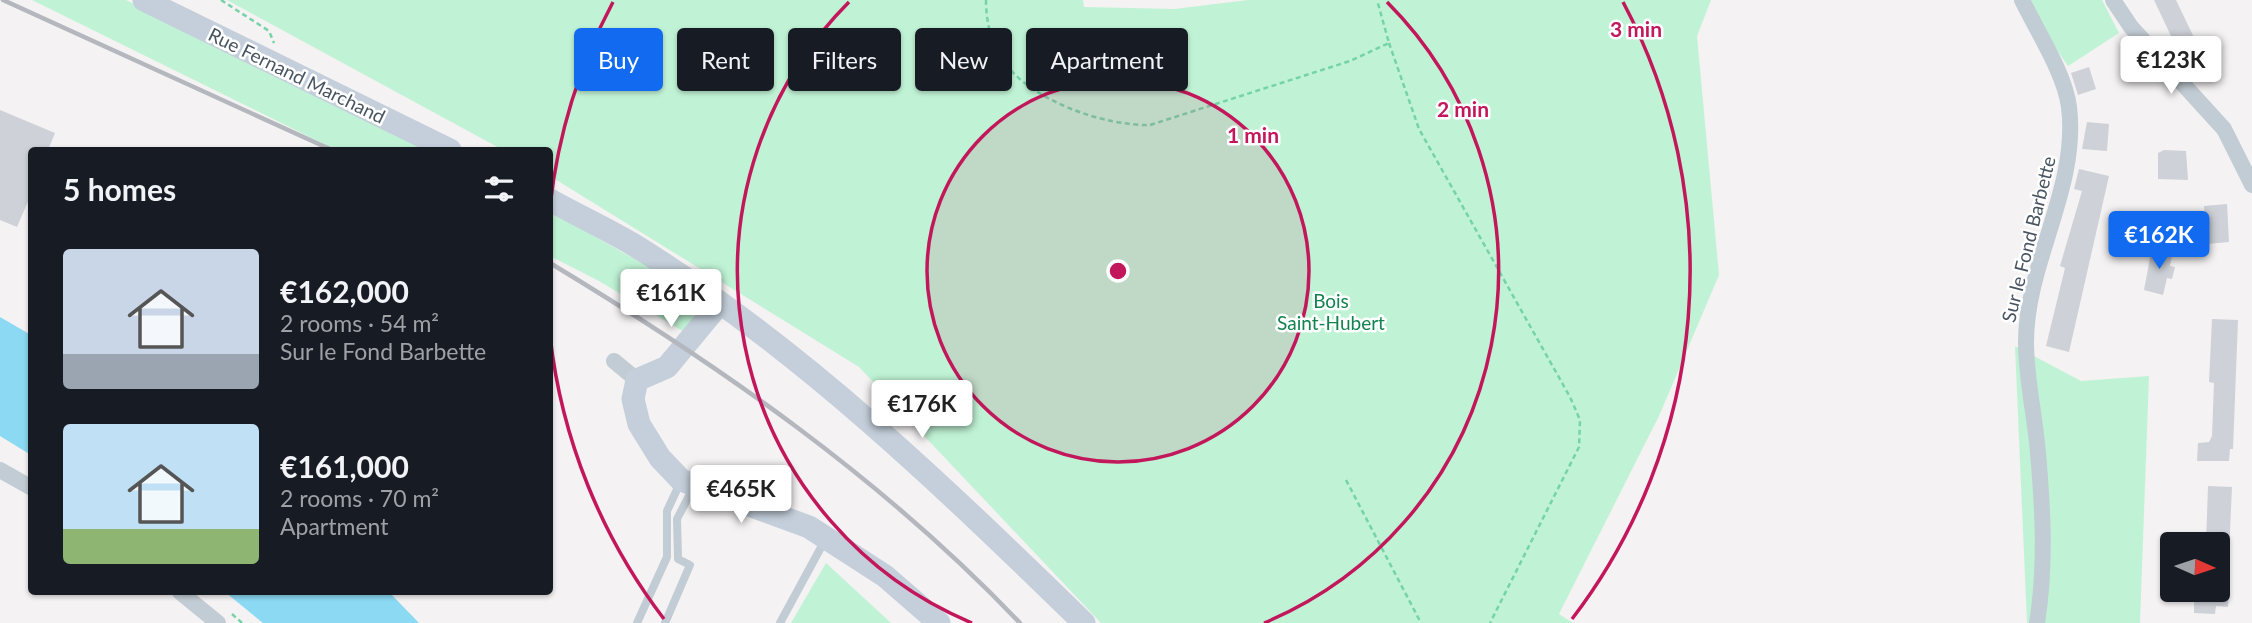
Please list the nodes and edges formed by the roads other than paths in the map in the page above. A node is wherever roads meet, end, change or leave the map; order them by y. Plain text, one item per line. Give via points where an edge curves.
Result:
1 (144, 0) edge
2 (2022, 0) edge
3 (2113, 0) edge
4 (444, 147) edge
5 (2252, 185) edge
6 (553, 202) edge
7 (720, 303) junction
8 (614, 361) dead end
9 (637, 380) junction
10 (0, 470) edge
11 (688, 482) junction
12 (28, 486) edge
13 (826, 537) junction
14 (184, 595) edge
15 (218, 623) edge
16 (637, 623) edge
17 (665, 623) edge
18 (780, 623) edge
19 (939, 623) edge
20 (1084, 623) edge
21 (2037, 623) edge

1 - 4 street, Rue Fernand Marchand
2 - 21 street, Sur le Fond Barbette via 2069,105 2071,150 2026,338 2043,525
3 - 5 street via 2131,27 2224,129
6 - 7 street via 633,244
7 - 9 street via 667,368
7 - 20 street via 951,494
8 - 9 street
9 - 11 street via 633,399 639,424 660,458
10 - 12 street
11 - 13 street
11 - 16 lane via 667,511 667,557
11 - 17 lane via 677,519 678,559 690,565
13 - 18 lane
13 - 19 street via 885,576
14 - 15 street

